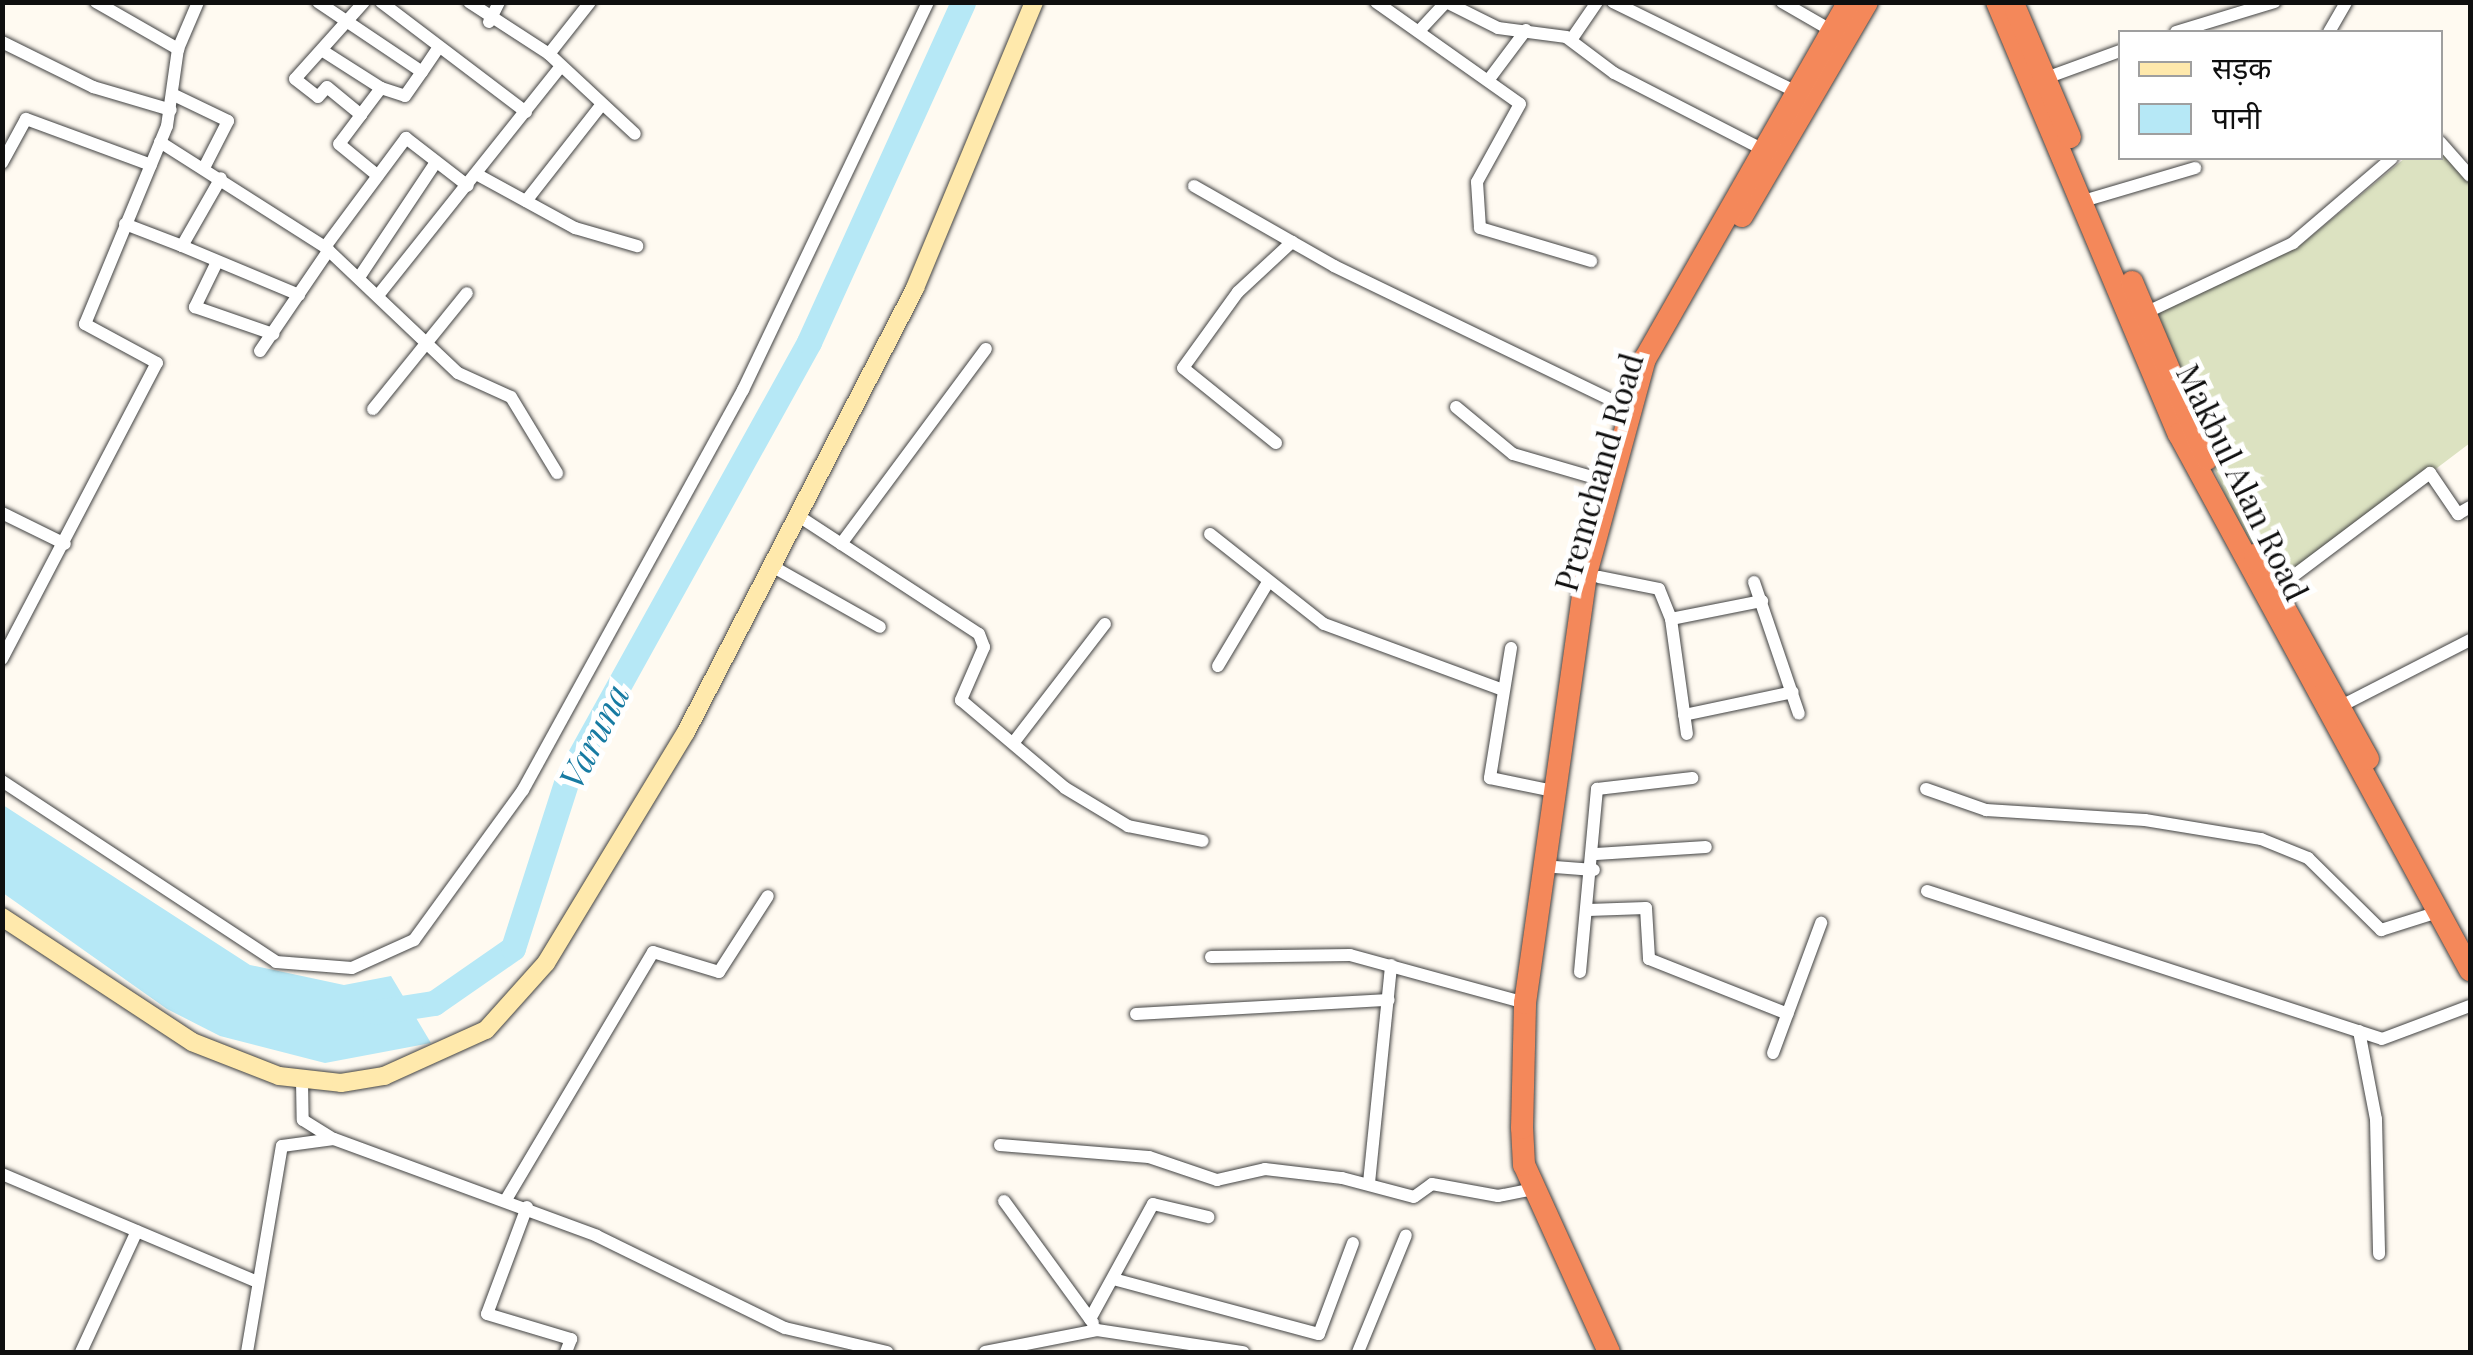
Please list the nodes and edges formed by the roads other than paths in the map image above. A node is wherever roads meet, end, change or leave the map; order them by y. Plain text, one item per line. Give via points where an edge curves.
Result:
1 (96, 2) edge
2 (198, 2) edge
3 (318, 2) edge
4 (364, 2) edge
5 (380, 2) edge
6 (469, 2) edge
7 (499, 2) edge
8 (590, 2) edge
9 (928, 2) edge
10 (1034, 2) edge
11 (1376, 2) edge
12 (1597, 2) edge
13 (1613, 2) edge
14 (1782, 2) edge
15 (1848, 2) edge
16 (1867, 2) edge
17 (1996, 2) edge
18 (2012, 2) edge
19 (2275, 2) edge
20 (2346, 2) edge
21 (490, 22) junction
22 (348, 24) junction
23 (1420, 30) junction
24 (1526, 30) junction
25 (2183, 30) edge
26 (2330, 30) edge
27 (1834, 32) junction
28 (1572, 40) junction
29 (2, 42) edge
30 (439, 46) junction
31 (178, 49) junction
32 (322, 50) junction
33 (2118, 52) edge
34 (549, 54) junction
35 (561, 66) junction
36 (422, 72) junction
37 (1490, 78) junction
38 (2038, 80) junction
39 (380, 88) junction
40 (1799, 93) junction
41 (172, 102) junction
42 (602, 104) junction
43 (526, 112) junction
44 (361, 115) junction
45 (634, 134) dead end
46 (160, 142) junction
47 (2443, 145) edge
48 (1764, 150) junction
49 (2390, 160) edge
50 (436, 162) junction
51 (2, 163) edge
52 (151, 165) junction
53 (204, 168) junction
54 (2195, 168) dead end
55 (478, 174) junction
56 (378, 176) junction
57 (2470, 176) edge
58 (221, 178) junction
59 (468, 186) junction
60 (1194, 186) dead end
61 (2089, 200) junction
62 (526, 202) junction
63 (125, 224) junction
64 (1292, 242) junction
65 (182, 246) junction
66 (637, 246) dead end
67 (327, 248) junction
68 (1591, 262) dead end
69 (215, 266) junction
70 (360, 276) junction
71 (380, 293) junction
72 (467, 293) dead end
73 (298, 295) junction
74 (2146, 313) junction
75 (272, 334) junction
76 (427, 337) junction
77 (986, 349) dead end
78 (260, 351) dead end
79 (2162, 372) junction
80 (1456, 407) dead end
81 (373, 409) dead end
82 (1630, 409) junction
83 (1276, 443) dead end
84 (556, 473) dead end
85 (1609, 482) junction
86 (2470, 507) edge
87 (2, 513) edge
88 (797, 515) junction
89 (1210, 534) dead end
90 (65, 544) junction
91 (841, 544) junction
92 (770, 565) junction
93 (1599, 576) junction
94 (1268, 582) junction
95 (1754, 582) dead end
96 (2268, 595) junction
97 (1762, 601) junction
98 (1671, 619) junction
99 (1105, 624) dead end
100 (880, 627) dead end
101 (2470, 640) edge
102 (1512, 648) dead end
103 (2, 659) edge
104 (1218, 666) dead end
105 (1504, 690) junction
106 (1792, 692) junction
107 (2340, 706) junction
108 (1684, 714) junction
109 (1800, 714) dead end
110 (1687, 734) dead end
111 (1014, 742) junction
112 (1692, 778) dead end
113 (1554, 780) junction
114 (2, 781) edge
115 (1926, 789) dead end
116 (1203, 841) dead end
117 (1706, 848) dead end
118 (1596, 854) junction
119 (1542, 866) junction
120 (1594, 870) junction
121 (1926, 891) dead end
122 (768, 896) dead end
123 (1588, 910) junction
124 (2435, 913) junction
125 (2, 917) edge
126 (1821, 923) dead end
127 (2467, 955) edge
128 (1211, 957) dead end
129 (1391, 965) junction
130 (1580, 972) dead end
131 (1390, 1000) junction
132 (1525, 1002) junction
133 (2470, 1006) edge
134 (1136, 1014) dead end
135 (1788, 1014) junction
136 (2359, 1032) junction
137 (1773, 1053) dead end
138 (302, 1081) junction
139 (1522, 1128) junction
140 (334, 1139) junction
141 (1000, 1145) dead end
142 (2, 1174) edge
143 (1370, 1184) junction
144 (1534, 1189) junction
145 (506, 1198) junction
146 (1004, 1201) dead end
147 (528, 1207) junction
148 (1208, 1218) dead end
149 (137, 1231) junction
150 (1406, 1235) dead end
151 (1353, 1243) dead end
152 (2379, 1254) dead end
153 (1116, 1280) junction
154 (258, 1282) junction
155 (1093, 1324) junction
156 (81, 1352) edge
157 (247, 1352) edge
158 (566, 1352) edge
159 (887, 1352) edge
160 (985, 1352) edge
161 (1243, 1352) edge
162 (1358, 1352) edge
163 (1609, 1352) edge
164 (1620, 1352) edge

1 - 31 street
2 - 31 street
3 - 22 street
4 - 22 street
5 - 30 street
6 - 21 street
7 - 21 street
8 - 34 street
9 - 114 street via 744,390 523,790 414,940 352,968 276,962
10 - 88 street via 915,288
11 - 23 street
12 - 28 street
13 - 40 street
14 - 27 street
15 - 27 highway, Premchand Road
16 - 93 highway, Premchand Road via 1670,339
17 - 38 highway, Makbul Alan Road
18 - 38 highway, Makbul Alan Road
19 - 25 street
20 - 26 street
21 - 34 street
22 - 32 street
22 - 36 street
23 - 24 street via 1446,2
23 - 37 street
24 - 28 street
24 - 37 street
27 - 40 highway, Premchand Road
28 - 48 street via 1621,76
29 - 41 street via 93,87
30 - 36 street
30 - 43 street
31 - 41 street
32 - 39 street
32 - 44 street via 296,79 318,97 327,87
33 - 38 street
34 - 35 street
35 - 42 street
35 - 43 street
36 - 39 street via 405,96
37 - 68 street via 1520,107 1482,168 1476,223 1498,239
38 - 61 highway, Makbul Alan Road
39 - 44 street
40 - 48 highway, Premchand Road
41 - 46 street
41 - 53 street via 228,121
42 - 45 street
42 - 62 street
43 - 55 street
44 - 56 street via 339,144
46 - 52 street
46 - 53 street
47 - 57 street
48 - 82 highway, Premchand Road via 1657,334
49 - 74 street via 2292,243
50 - 56 street via 406,138
50 - 59 street
50 - 70 street
51 - 52 street via 26,119
52 - 63 street
53 - 58 street
54 - 61 street
55 - 59 street
55 - 62 street
56 - 67 street
58 - 65 street
58 - 67 street
59 - 71 street
60 - 64 street
61 - 74 highway, Makbul Alan Road
61 - 79 highway, Makbul Alan Road
62 - 66 street
63 - 65 street
63 - 90 street via 85,324 157,363
64 - 82 street
64 - 83 street via 1238,292 1183,368
65 - 69 street
67 - 70 street
67 - 73 street
69 - 73 street
69 - 75 street via 196,307
70 - 71 street
71 - 76 street
72 - 76 street
73 - 75 street
74 - 79 highway, Makbul Alan Road
75 - 78 street
76 - 81 street
76 - 84 street via 458,373 523,408
77 - 91 street
79 - 96 highway, Makbul Alan Road
80 - 85 street via 1512,454
82 - 85 highway, Premchand Road
85 - 113 highway, Premchand Road
86 - 96 street via 2458,514 2430,473
87 - 90 street
88 - 91 street
88 - 92 street
89 - 94 street
90 - 103 street
91 - 111 street via 983,638 960,696
92 - 100 street
92 - 138 street via 650,798 513,1003 422,1066 341,1084
93 - 98 street via 1659,589
93 - 113 highway, Premchand Road via 1569,742
94 - 104 street
94 - 105 street via 1362,644
95 - 97 street
96 - 107 highway, Makbul Alan Road
96 - 124 highway, Makbul Alan Road
97 - 98 street
97 - 106 street
98 - 108 street
99 - 111 street
101 - 107 street
102 - 105 street
105 - 113 street via 1490,778
106 - 108 street
106 - 109 street
107 - 127 highway, Makbul Alan Road
108 - 110 street
111 - 116 street via 1123,824
112 - 118 street via 1598,788
113 - 119 highway, Premchand Road
115 - 124 street via 1986,810 2146,820 2262,840 2308,858 2381,930
117 - 118 street
118 - 120 street
119 - 120 street
119 - 132 highway, Premchand Road
120 - 123 street
121 - 136 street
122 - 145 street via 719,972 661,949 651,954
123 - 130 street
123 - 135 street via 1646,908 1649,959
124 - 127 highway, Makbul Alan Road
125 - 138 street via 192,1042
126 - 135 street
128 - 129 street via 1331,953
129 - 131 street
129 - 132 street
131 - 134 street
131 - 143 street
132 - 139 highway, Premchand Road
133 - 136 street via 2382,1039
135 - 137 street
136 - 152 street via 2376,1119
138 - 140 street via 303,1120
139 - 144 highway, Premchand Road
139 - 164 highway, Premchand Road
140 - 145 street
140 - 154 street via 282,1146
141 - 143 street via 1148,1156 1217,1180 1264,1170
142 - 149 street
143 - 144 street via 1414,1197 1432,1184 1498,1196
144 - 163 highway, Premchand Road
145 - 147 street
146 - 155 street
147 - 158 street via 487,1314 571,1339
147 - 159 street via 785,1328
148 - 153 street via 1153,1204
149 - 154 street
149 - 156 street
150 - 162 street
151 - 153 street via 1319,1334
153 - 155 street
154 - 157 street
155 - 160 street
155 - 161 street

